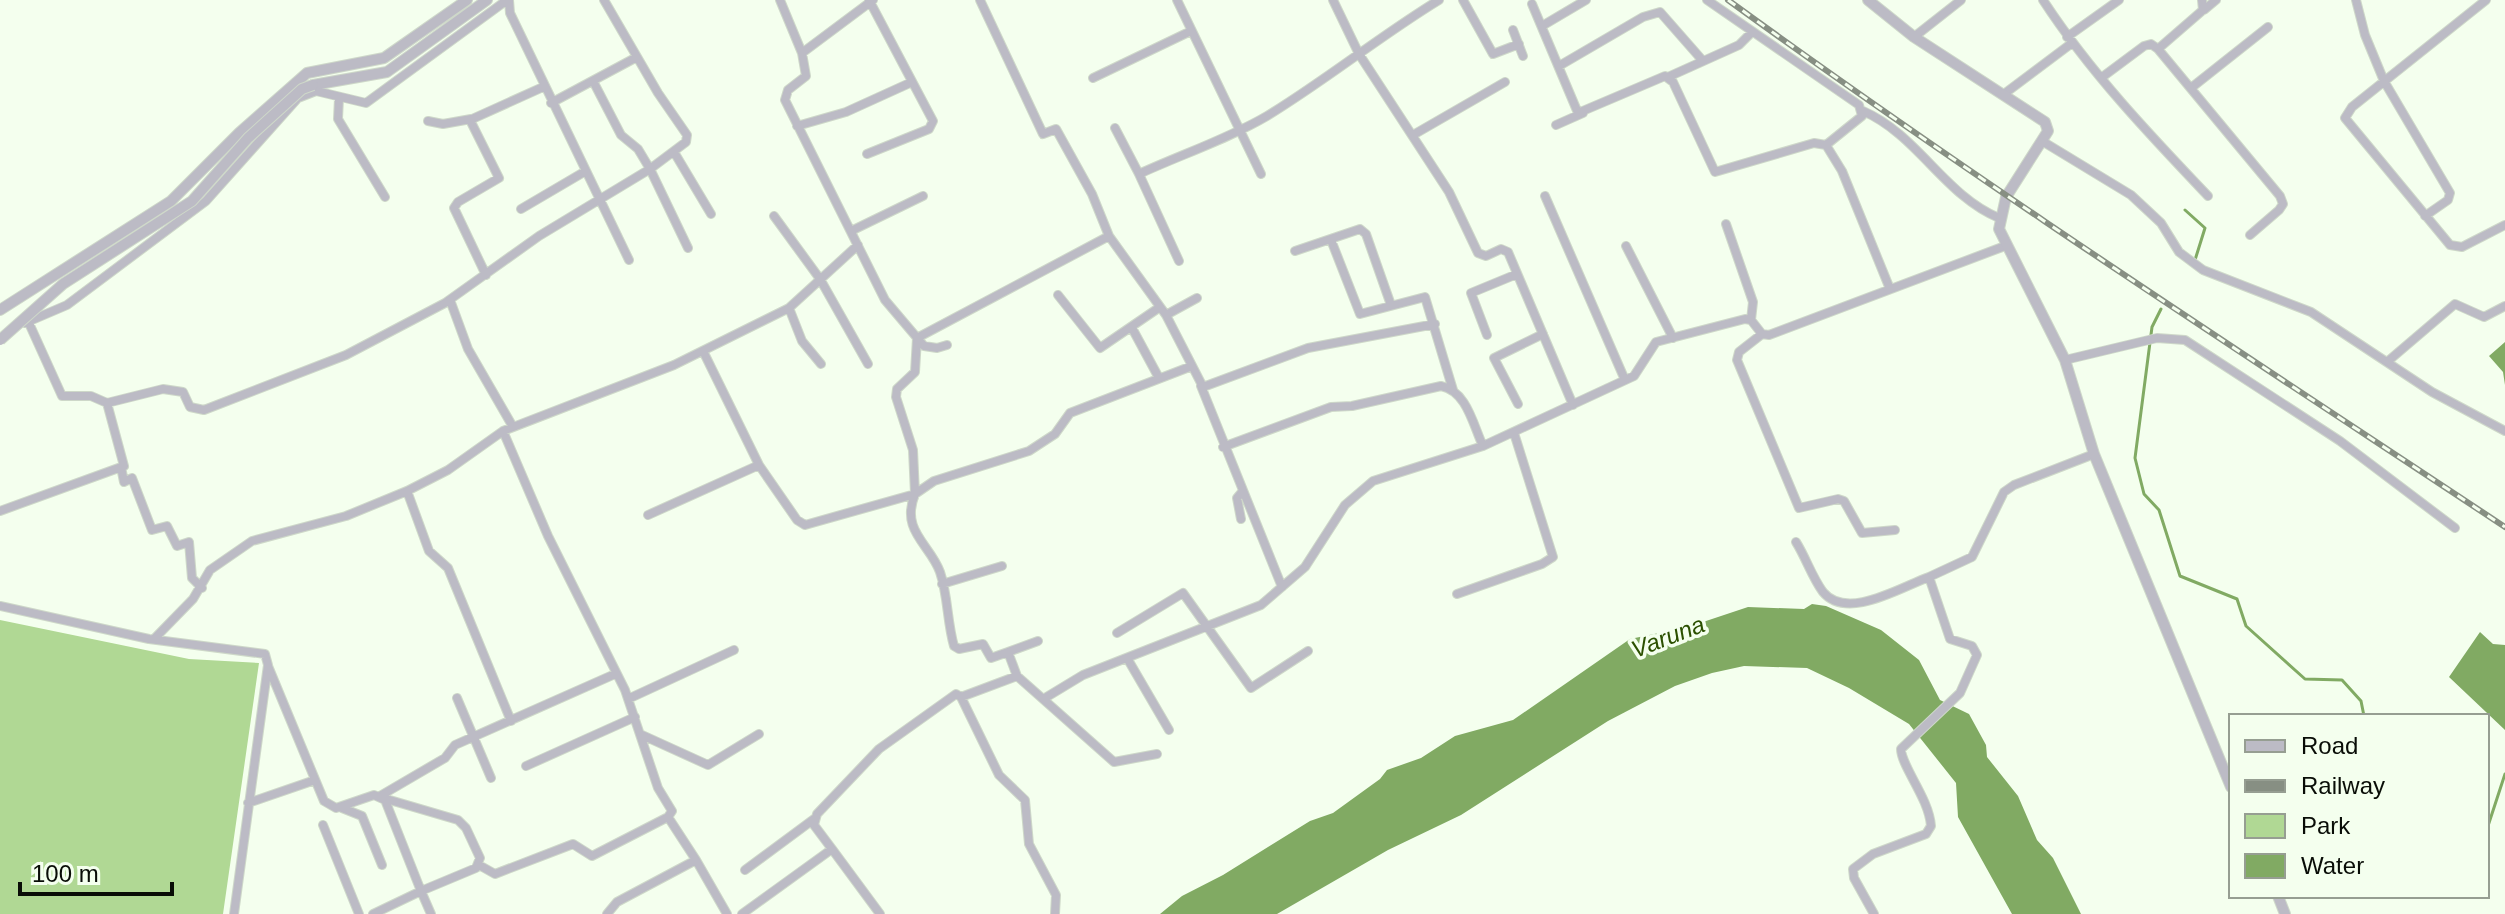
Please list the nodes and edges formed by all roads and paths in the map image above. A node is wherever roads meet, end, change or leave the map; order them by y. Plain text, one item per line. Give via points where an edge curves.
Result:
1 (467, 0) edge
2 (487, 0) edge
3 (508, 0) edge
4 (604, 0) edge
5 (780, 0) edge
6 (980, 0) edge
7 (1177, 0) edge
8 (1333, 0) edge
9 (1439, 0) edge
10 (1463, 0) edge
11 (1586, 0) edge
12 (1707, 0) edge
13 (1868, 0) edge
14 (1961, 0) edge
15 (2043, 0) edge
16 (2119, 0) edge
17 (2202, 0) edge
18 (2216, 0) edge
19 (2356, 0) edge
20 (2486, 0) edge
21 (871, 1) edge
22 (1532, 4) dead end
23 (2203, 10) junction
24 (1542, 26) junction
25 (2268, 27) dead end
26 (1513, 30) dead end
27 (1191, 31) junction
28 (1752, 32) junction
29 (1914, 37) junction
30 (2069, 40) junction
31 (1519, 44) junction
32 (2158, 49) junction
33 (802, 53) junction
34 (1359, 54) junction
35 (1523, 56) dead end
36 (637, 57) junction
37 (1703, 61) junction
38 (358, 64) junction
39 (1559, 66) junction
40 (1668, 77) junction
41 (359, 78) junction
42 (1093, 78) dead end
43 (2101, 78) junction
44 (593, 81) junction
45 (2384, 81) junction
46 (912, 82) junction
47 (1505, 82) dead end
48 (543, 87) junction
49 (2191, 88) junction
50 (2004, 94) junction
51 (339, 98) junction
52 (551, 103) junction
53 (1863, 111) junction
54 (1583, 113) junction
55 (471, 119) junction
56 (428, 121) dead end
57 (1556, 125) dead end
58 (797, 126) junction
59 (1115, 128) dead end
60 (1238, 128) junction
61 (1413, 135) junction
62 (2042, 141) junction
63 (1826, 145) junction
64 (674, 152) junction
65 (867, 154) dead end
66 (650, 169) junction
67 (584, 172) junction
68 (1139, 174) junction
69 (1261, 174) dead end
70 (923, 196) dead end
71 (1545, 196) dead end
72 (2208, 196) dead end
73 (385, 197) dead end
74 (599, 200) junction
75 (521, 209) dead end
76 (711, 214) dead end
77 (774, 216) dead end
78 (2425, 216) junction
79 (1999, 218) junction
80 (1726, 224) dead end
81 (2505, 225) edge
82 (851, 231) junction
83 (2250, 235) dead end
84 (1109, 236) junction
85 (1331, 240) junction
86 (858, 245) junction
87 (1626, 246) dead end
88 (2005, 246) junction
89 (688, 248) dead end
90 (1295, 251) dead end
91 (629, 260) dead end
92 (1179, 261) dead end
93 (1517, 274) junction
94 (486, 275) junction
95 (820, 279) junction
96 (1890, 289) junction
97 (1058, 295) dead end
98 (1197, 298) dead end
99 (450, 300) junction
100 (1391, 305) junction
101 (2505, 306) edge
102 (789, 308) junction
103 (0, 310) edge
104 (1163, 311) junction
105 (1751, 320) junction
106 (28, 321) junction
107 (1435, 324) junction
108 (1132, 328) junction
109 (1543, 334) junction
110 (1762, 334) junction
111 (1487, 335) dead end
112 (0, 338) edge
113 (917, 338) junction
114 (1673, 338) junction
115 (947, 345) dead end
116 (703, 351) junction
117 (2065, 360) junction
118 (2387, 362) junction
119 (821, 364) dead end
120 (868, 364) dead end
121 (1192, 366) junction
122 (1159, 378) junction
123 (1625, 380) junction
124 (1201, 386) junction
125 (1453, 390) junction
126 (107, 403) junction
127 (1518, 404) dead end
128 (1573, 405) junction
129 (513, 427) junction
130 (503, 431) junction
131 (2505, 431) edge
132 (1514, 433) junction
133 (1483, 446) junction
134 (1223, 447) junction
135 (2094, 454) junction
136 (759, 465) junction
137 (121, 467) junction
138 (407, 491) junction
139 (1242, 492) junction
140 (915, 494) junction
141 (0, 511) edge
142 (648, 515) dead end
143 (1241, 519) dead end
144 (2455, 528) dead end
145 (1895, 530) dead end
146 (1796, 542) dead end
147 (1002, 566) dead end
148 (1929, 577) junction
149 (942, 584) junction
150 (1282, 587) junction
151 (202, 588) junction
152 (1457, 594) dead end
153 (0, 606) edge
154 (1206, 628) junction
155 (1117, 633) dead end
156 (154, 639) junction
157 (1038, 641) dead end
158 (734, 650) dead end
159 (1308, 651) dead end
160 (1008, 652) junction
161 (1127, 658) junction
162 (268, 665) junction
163 (615, 674) junction
164 (1017, 676) junction
165 (961, 697) junction
166 (457, 698) dead end
167 (1045, 698) junction
168 (628, 699) junction
169 (635, 717) junction
170 (511, 721) junction
171 (1169, 730) dead end
172 (759, 734) dead end
173 (642, 735) junction
174 (474, 737) junction
175 (1157, 754) dead end
176 (526, 766) dead end
177 (491, 778) dead end
178 (315, 780) junction
179 (2229, 782) edge
180 (382, 797) junction
181 (248, 803) junction
182 (340, 808) junction
183 (668, 817) junction
184 (814, 819) junction
185 (323, 825) dead end
186 (832, 849) junction
187 (696, 860) junction
188 (382, 865) dead end
189 (479, 865) junction
190 (745, 870) dead end
191 (421, 891) junction
192 (234, 914) edge
193 (359, 914) edge
194 (373, 914) edge
195 (431, 914) edge
196 (607, 914) edge
197 (727, 914) edge
198 (742, 914) edge
199 (880, 914) edge
200 (1055, 914) edge
201 (1874, 914) edge

1 - 38 street via 384,58
2 - 41 street via 387,72
3 - 48 street
3 - 51 street via 370,101
4 - 36 street
5 - 33 street
6 - 84 street via 1043,134 1056,129
7 - 27 street
8 - 34 street
9 - 34 street
10 - 31 street via 1493,54
11 - 24 street
12 - 28 street
13 - 29 street
14 - 29 street
15 - 30 street
16 - 30 street
17 - 23 street
18 - 23 street
19 - 45 street
20 - 45 street
21 - 33 street
21 - 46 street
22 - 24 street
23 - 32 street
24 - 39 street
25 - 49 street
26 - 31 street
27 - 42 street
27 - 60 street
28 - 37 street via 1739,45
28 - 53 street
29 - 50 street
30 - 43 street
30 - 50 street
31 - 35 street
32 - 43 street via 2144,46
32 - 49 street
33 - 58 street via 806,76 785,96
34 - 60 street via 1309,90
34 - 61 street
36 - 44 street
36 - 64 street via 687,135
37 - 39 street via 1660,12
37 - 40 street
38 - 41 street
38 - 103 street via 307,73 171,201
39 - 54 street via 1575,110
40 - 54 street
40 - 63 street via 1715,172 1814,143
41 - 112 street, bridge via 313,85 295,95 192,201 63,284
43 - 72 street
44 - 52 street
44 - 66 street via 621,135
45 - 78 street via 2450,193
45 - 78 street via 2345,118
46 - 58 street via 846,112
46 - 65 street via 932,125
47 - 61 street
48 - 52 street
48 - 55 street
49 - 83 street via 2280,196 2279,210
50 - 62 street via 2045,122 2048,131
51 - 73 street via 338,119
51 - 106 street via 316,91 298,98 206,201 67,305
52 - 67 street
53 - 63 street
53 - 79 street via 1894,127 1976,208
54 - 57 street
55 - 56 street
55 - 94 street via 499,181 454,208
58 - 82 street
59 - 68 street
60 - 68 street
60 - 69 street
61 - 93 street via 1449,192 1478,253 1505,250
62 - 79 street via 2006,197
62 - 118 street via 2131,195 2161,223 2179,252 2203,270 2311,312
63 - 96 street via 1842,171
64 - 66 street
64 - 76 street
66 - 74 street
66 - 89 street
67 - 74 street
67 - 75 street
68 - 92 street
70 - 82 street
71 - 123 street
74 - 91 street
74 - 94 street
77 - 95 street
78 - 81 street via 2455,248
79 - 88 street
80 - 105 street via 1753,302
82 - 86 street
84 - 104 street
84 - 113 street
85 - 90 street
85 - 100 street via 1360,314
85 - 100 street via 1363,231
86 - 95 street
86 - 113 street via 885,300
87 - 114 street
88 - 96 street
88 - 117 street
93 - 109 street
93 - 111 street via 1471,293
94 - 99 street
95 - 102 street
95 - 120 street
96 - 110 street
97 - 108 street via 1100,348
98 - 104 street
99 - 126 street via 346,355 204,410 190,407 183,392 163,389
99 - 129 street via 468,349
100 - 107 street via 1423,296
101 - 118 street via 2484,317 2455,304
102 - 116 street
102 - 119 street via 802,341
104 - 108 street
104 - 121 street
105 - 110 street
105 - 114 street
106 - 112 street
106 - 126 street via 62,396 91,396
107 - 124 street via 1308,348
107 - 125 street
108 - 122 street
109 - 127 street via 1494,358
109 - 128 street
110 - 145 street via 1739,352 1737,360 1799,508 1838,499 1862,533
113 - 115 street via 930,348
113 - 140 street via 915,372 897,389 896,397 911,440
114 - 123 street via 1650,347 1640,371
116 - 129 street
116 - 136 street
117 - 135 street
117 - 144 street via 2157,338 2185,340 2388,475
118 - 131 street
121 - 122 street
121 - 124 street
122 - 140 street via 1070,413 1055,434 1029,451 934,481
123 - 128 street
124 - 134 street
125 - 133 street via 1463,400
125 - 134 street via 1435,387 1331,407
126 - 137 street
128 - 132 street
129 - 130 street
130 - 138 street
130 - 163 street
132 - 133 street
132 - 152 street via 1553,557
133 - 150 street via 1373,481 1345,505 1305,567
134 - 139 street
135 - 148 street via 2004,492 1972,557
135 - 179 street
136 - 140 street via 805,525
136 - 142 street
137 - 141 street
137 - 151 street via 124,482 132,478 152,530 167,526 177,546 189,542 192,578
138 - 151 street via 346,516 252,541 210,570
138 - 170 street via 429,551 448,568
139 - 143 street via 1237,498
139 - 150 street
140 - 149 street via 913,526 938,567
146 - 148 street via 1826,595 1840,604 1854,604
147 - 149 street
148 - 201 street via 1950,639 1976,650 1954,701 1901,749 1931,826 1919,838 1873,854 1853,869
149 - 160 street via 955,647 980,643 991,658
150 - 154 street via 1261,605
151 - 156 street
153 - 156 street
154 - 155 street via 1183,593
154 - 159 street via 1251,688
154 - 161 street
156 - 162 street via 265,654
157 - 160 street
158 - 168 street
160 - 164 street
161 - 167 street via 1083,675
161 - 171 street
162 - 178 street
162 - 181 street
163 - 168 street
163 - 170 street
164 - 165 street
164 - 167 street
165 - 184 street via 952,695 879,749
165 - 200 street via 999,775 1025,800 1027,835 1056,895
166 - 174 street
167 - 175 street via 1114,762
168 - 169 street
169 - 173 street
169 - 176 street
170 - 174 street
172 - 173 street via 708,765
173 - 183 street via 658,788 672,811
174 - 177 street
174 - 180 street
178 - 181 street
178 - 182 street via 324,801
180 - 182 street
180 - 189 street via 464,824
180 - 191 street
181 - 192 street
182 - 188 street via 362,816
183 - 187 street
183 - 189 street via 592,856 573,844 495,874
184 - 186 street
184 - 190 street
185 - 193 street
186 - 198 street
186 - 199 street
187 - 196 street via 617,902
187 - 197 street
189 - 191 street
191 - 194 street
191 - 195 street

